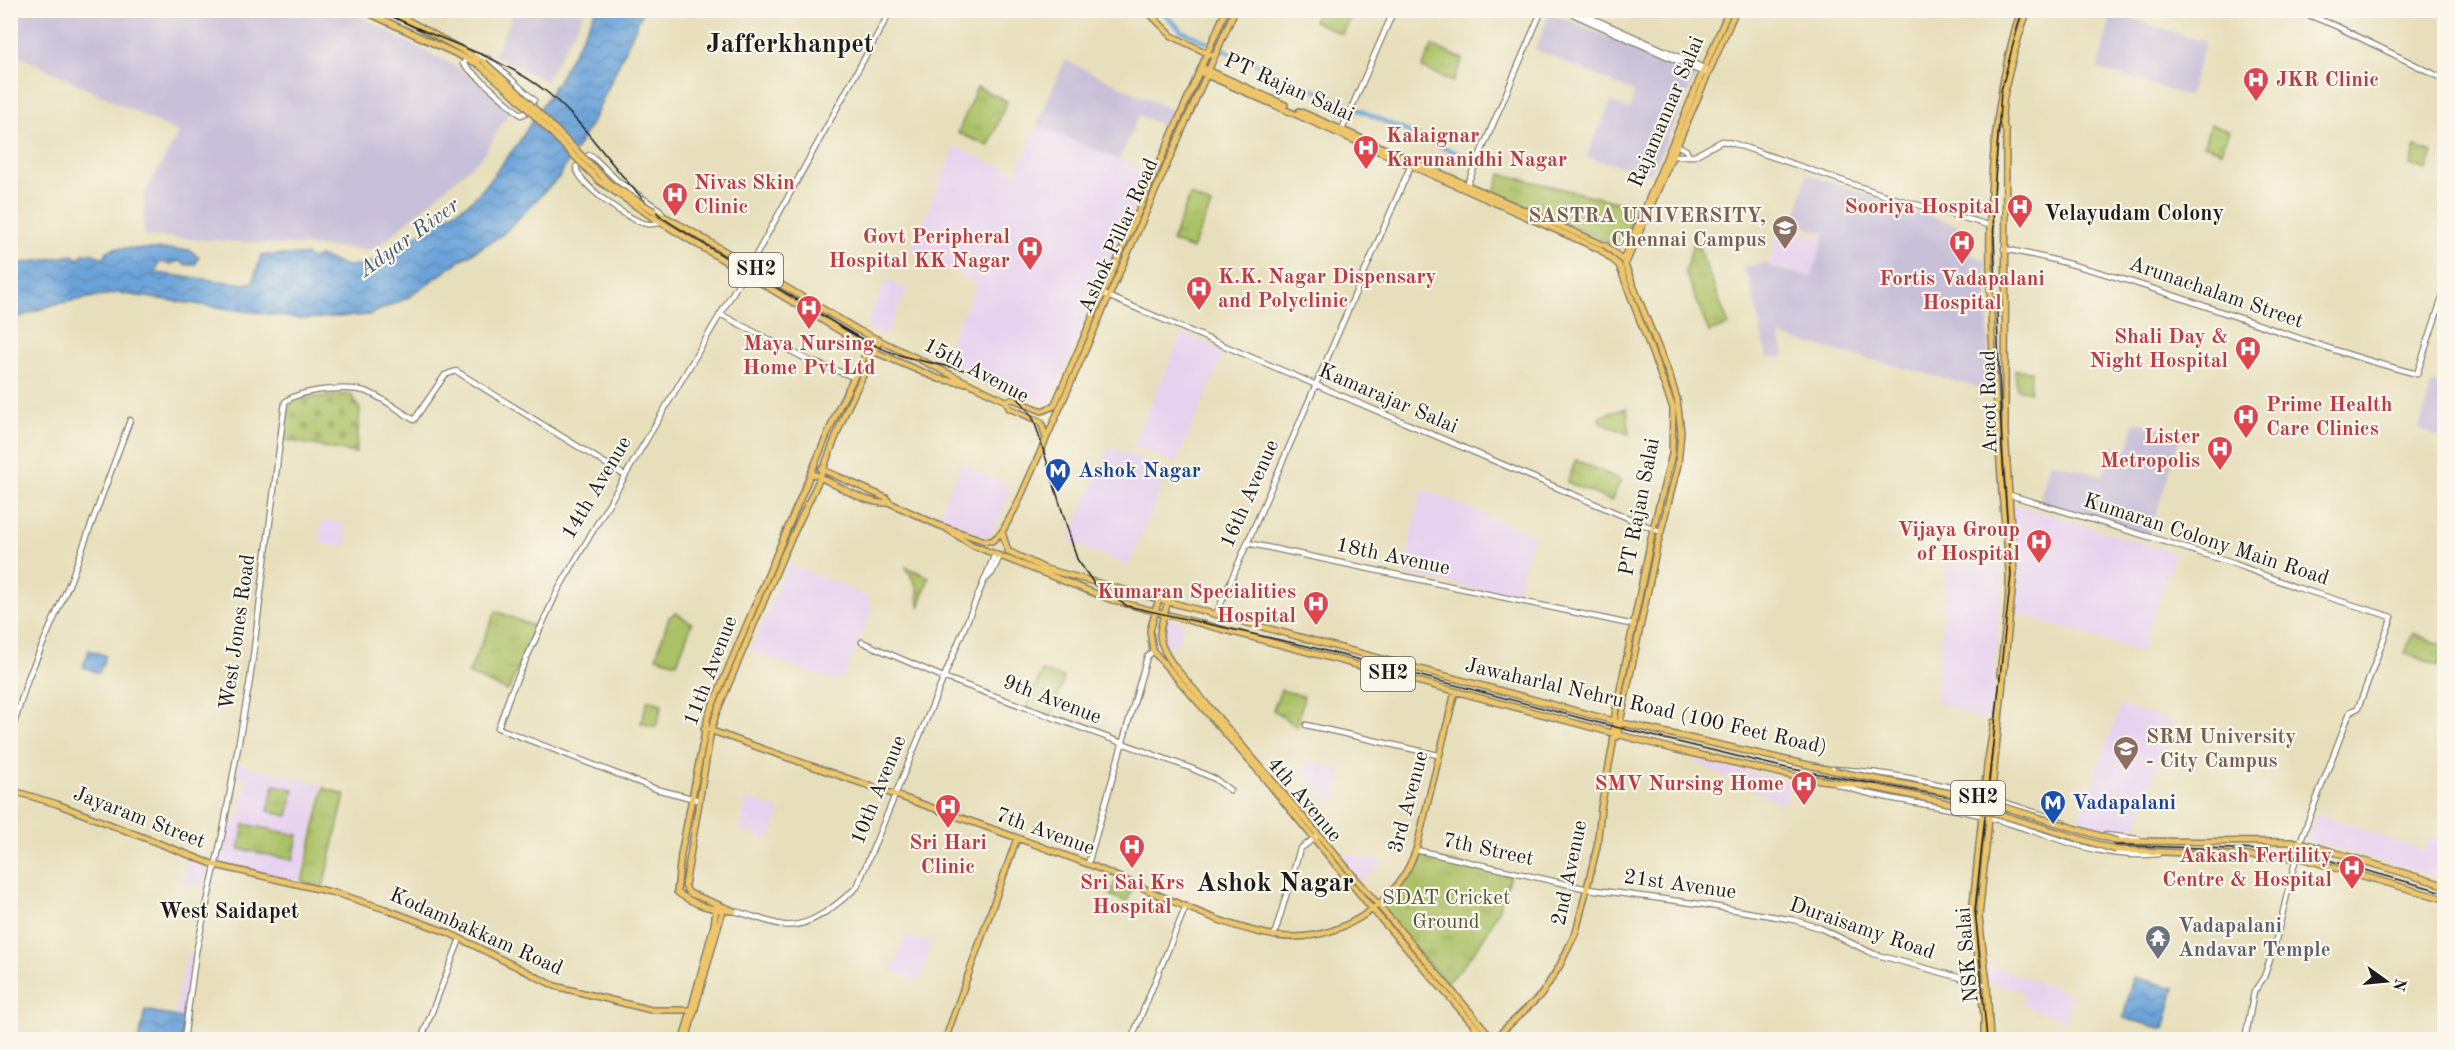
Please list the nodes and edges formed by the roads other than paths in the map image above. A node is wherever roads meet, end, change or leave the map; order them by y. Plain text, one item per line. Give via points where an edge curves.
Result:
1 (362, 10) edge
2 (389, 10) edge
3 (891, 10) edge
4 (1146, 10) edge
5 (1226, 10) edge
6 (1235, 10) edge
7 (1394, 10) edge
8 (1542, 10) edge
9 (1564, 10) edge
10 (1575, 10) edge
11 (1729, 10) edge
12 (1736, 10) edge
13 (2021, 10) edge
14 (2028, 10) edge
15 (2296, 10) edge
16 (1621, 33) junction
17 (1209, 50) junction
18 (1216, 54) junction
19 (469, 56) junction
20 (1201, 70) junction
21 (1703, 70) junction
22 (1208, 73) junction
23 (1710, 73) junction
24 (2445, 79) edge
25 (1341, 132) junction
26 (1675, 144) junction
27 (1688, 155) junction
28 (1673, 156) junction
29 (1411, 165) junction
30 (1466, 187) junction
31 (1993, 189) junction
32 (2004, 189) junction
33 (663, 220) junction
34 (1992, 226) junction
35 (2004, 249) junction
36 (1622, 264) junction
37 (750, 266) junction
38 (744, 274) junction
39 (2445, 292) edge
40 (1103, 294) junction
41 (1111, 297) junction
42 (720, 314) junction
43 (880, 340) junction
44 (872, 350) junction
45 (1072, 365) junction
46 (1079, 368) junction
47 (854, 377) junction
48 (972, 384) junction
49 (1316, 386) junction
50 (1006, 401) junction
51 (839, 407) junction
52 (846, 411) junction
53 (130, 420) dead end
54 (1046, 440) junction
55 (814, 466) junction
56 (823, 470) junction
57 (811, 473) junction
58 (624, 475) junction
59 (819, 479) junction
60 (2010, 495) junction
61 (890, 503) junction
62 (947, 529) junction
63 (1653, 530) junction
64 (1002, 532) junction
65 (1661, 532) junction
66 (1247, 543) junction
67 (997, 555) junction
68 (1159, 598) junction
69 (1168, 601) junction
70 (1155, 611) junction
71 (1164, 614) junction
72 (1216, 615) junction
73 (1634, 625) junction
74 (862, 642) dead end
75 (1153, 651) junction
76 (2003, 666) junction
77 (943, 677) junction
78 (1455, 692) junction
79 (1997, 709) junction
80 (1617, 722) junction
81 (1306, 725) dead end
82 (704, 728) junction
83 (711, 731) junction
84 (1615, 735) junction
85 (10, 737) edge
86 (1123, 744) junction
87 (1438, 755) junction
88 (1827, 768) junction
89 (1825, 780) junction
90 (1936, 786) junction
91 (10, 790) edge
92 (1230, 790) dead end
93 (894, 795) junction
94 (1988, 796) junction
95 (691, 798) junction
96 (699, 800) junction
97 (1932, 805) junction
98 (2014, 805) junction
99 (1986, 817) junction
100 (2009, 822) junction
101 (1316, 837) junction
102 (1017, 838) junction
103 (2159, 842) junction
104 (2300, 842) junction
105 (1416, 850) junction
106 (2158, 854) junction
107 (2296, 858) junction
108 (1088, 864) junction
109 (215, 865) junction
110 (2417, 876) junction
111 (2445, 885) edge
112 (1588, 889) junction
113 (2413, 890) junction
114 (2445, 899) edge
115 (716, 902) junction
116 (1186, 905) junction
117 (724, 908) junction
118 (1375, 908) junction
119 (716, 909) junction
120 (734, 911) joint
121 (1768, 915) joint
122 (1274, 936) junction
123 (460, 939) junction
124 (1987, 983) junction
125 (1980, 984) junction
126 (692, 1010) junction
127 (1493, 1039) edge
128 (184, 1040) edge
129 (421, 1040) edge
130 (684, 1040) edge
131 (945, 1040) edge
132 (1131, 1040) edge
133 (1487, 1040) edge
134 (1984, 1040) edge
135 (1990, 1040) edge
136 (2245, 1040) edge

1 - 19 main road, SH2 via 400,30
2 - 19 main road, SH2
3 - 37 street
4 - 17 main road via 1172,36
5 - 17 main road, Ashok Pillar Road
6 - 18 main road, Ashok Pillar Road
7 - 25 street
8 - 30 street
9 - 16 street
10 - 16 street
11 - 21 main road, Rajamannar Salai
12 - 23 main road, Rajamannar Salai
13 - 31 main road, Arcot Road via 1998,104
14 - 32 main road, Arcot Road via 2002,110 2006,131
15 - 24 street
16 - 21 street
17 - 18 main road
17 - 20 main road, Ashok Pillar Road
18 - 22 main road, Ashok Pillar Road
19 - 19 street via 463,64 520,115 529,111 534,100 525,90 489,59
19 - 33 main road, SH2, bridge via 513,87 610,184
20 - 22 main road, PT Rajan Salai
20 - 40 main road, Ashok Pillar Road
21 - 23 street
21 - 26 main road, Rajamannar Salai
22 - 25 main road, PT Rajan Salai
22 - 41 main road, Ashok Pillar Road
23 - 26 main road, Rajamannar Salai
25 - 29 main road, PT Rajan Salai
25 - 30 main road, PT Rajan Salai
26 - 27 street
26 - 28 main road, Rajamannar Salai
26 - 36 main road, Rajamannar Salai
27 - 28 street
27 - 34 street via 1701,153 1722,141 1732,142 1890,197
28 - 36 main road, Rajamannar Salai
29 - 30 main road, PT Rajan Salai
29 - 49 street, 16th Avenue
30 - 36 main road, PT Rajan Salai via 1606,246
31 - 32 main road
31 - 34 main road, Arcot Road
32 - 35 main road, Arcot Road
33 - 33 street via 646,224 621,212 583,181 576,167 589,155 593,157 619,182 650,201
33 - 37 main road, SH2
33 - 38 main road, SH2
34 - 76 main road, Arcot Road via 1995,367 2009,579
35 - 39 street, Arunachalam Street via 2093,269 2314,345 2417,374
35 - 60 main road, Arcot Road via 2005,431
36 - 63 main road, PT Rajan Salai via 1673,408 1672,454
36 - 65 main road via 1677,399 1681,432 1678,465
37 - 43 main road, SH2
38 - 42 street, 14th Avenue
38 - 44 main road, SH2
40 - 41 street, Kamarajar Salai
40 - 45 main road, Ashok Pillar Road
41 - 46 main road, Ashok Pillar Road
41 - 49 street, Kamarajar Salai
42 - 47 street via 810,361
42 - 58 street, 14th Avenue
43 - 44 main road
43 - 48 main road, 15th Avenue
44 - 47 main road, 11th Avenue
44 - 48 main road via 939,379
44 - 52 main road, 11th Avenue
45 - 46 main road
45 - 50 main road, Ashok Pillar Road via 1054,406 1042,411 1012,399
46 - 54 main road, Ashok Pillar Road
47 - 51 main road, 11th Avenue
48 - 50 main road, 15th Avenue
49 - 63 street, Kamarajar Salai
49 - 66 street, 16th Avenue
50 - 54 main road, 15th Avenue via 1009,408 1041,422
51 - 52 main road
51 - 55 main road, 11th Avenue
52 - 56 main road, 11th Avenue
53 - 85 street via 70,582 28,678
54 - 64 main road, Ashok Pillar Road
55 - 56 main road
55 - 57 main road, 11th Avenue
56 - 59 main road, 11th Avenue
56 - 61 main road
57 - 59 main road, SH2
57 - 82 main road, 11th Avenue
58 - 95 street, 14th Avenue via 558,590 498,728 601,769
58 - 109 street, West Jones Road via 456,371 445,375 414,420 370,393 356,389 297,394 285,402 250,680
59 - 61 main road, SH2 via 882,504
59 - 83 main road, 11th Avenue
60 - 76 main road, Arcot Road via 2014,573
60 - 104 street, Kumaran Colony Main Road via 2392,617
61 - 62 main road, SH2
62 - 64 main road, SH2 via 985,541 992,541
62 - 67 main road, Jawaharlal Nehru Road (100 Feet Road) / SH2
63 - 65 street, Kamarajar Salai
63 - 73 main road, PT Rajan Salai
64 - 68 main road, Jawaharlal Nehru Road (100 Feet Road) / SH2 via 1008,552 1018,558
65 - 80 main road
66 - 72 street, 16th Avenue
66 - 73 street, 18th Avenue
67 - 70 main road, Jawaharlal Nehru Road (100 Feet Road) / SH2 via 1112,600
67 - 77 street, 10th Avenue
68 - 69 main road, Jawaharlal Nehru Road (100 Feet Road) / SH2
68 - 70 main road
69 - 71 main road
69 - 72 main road, Jawaharlal Nehru Road (100 Feet Road) / SH2
70 - 71 main road, Jawaharlal Nehru Road (100 Feet Road) / SH2
70 - 75 main road via 1150,631
71 - 78 main road, Jawaharlal Nehru Road (100 Feet Road) / SH2
71 - 101 main road via 1160,646
72 - 80 main road, Jawaharlal Nehru Road (100 Feet Road) / SH2
73 - 80 main road, PT Rajan Salai
74 - 77 street, 9th Avenue
75 - 86 street via 1147,657
75 - 101 main road, 4th Avenue
76 - 79 main road, Arcot Road
77 - 86 street, 9th Avenue
77 - 93 street, 10th Avenue
78 - 84 main road, Jawaharlal Nehru Road (100 Feet Road) / SH2
78 - 87 main road, 3rd Avenue
79 - 94 main road, Arcot Road
79 - 94 main road, Arcot Road
80 - 84 main road
80 - 88 main road, Jawaharlal Nehru Road (100 Feet Road) / SH2
81 - 87 street
82 - 83 main road, 7th Avenue
82 - 95 main road, 11th Avenue
83 - 93 main road, 7th Avenue
83 - 96 main road, 11th Avenue
84 - 89 main road, SH2
84 - 112 main road, 2nd Avenue
86 - 92 street, 9th Avenue via 1215,778
86 - 108 street
87 - 105 main road, 3rd Avenue
88 - 90 street, Jawaharlal Nehru Road (100 Feet Road)
88 - 103 main road, SH2, bridge via 1982,800 2117,841
89 - 97 street
89 - 106 main road, SH2, bridge via 1958,803 2103,848
90 - 94 street, Jawaharlal Nehru Road (100 Feet Road)
90 - 97 street
91 - 109 main road, Jayaram Street
93 - 102 main road, 7th Avenue
93 - 120 street, 10th Avenue via 857,887 840,902 813,919 786,926
94 - 98 street, Jawaharlal Nehru Road (100 Feet Road)
94 - 99 main road
95 - 96 street
95 - 119 main road, 11th Avenue via 677,892
96 - 115 main road, 11th Avenue via 685,886 689,893
97 - 99 street
98 - 100 street
98 - 103 street, Jawaharlal Nehru Road (100 Feet Road) via 2086,830
99 - 100 street
99 - 124 main road, NSK Salai via 1979,917
99 - 125 main road via 1972,914
100 - 106 street via 2105,853
101 - 118 main road, 4th Avenue
101 - 122 street via 1300,849
102 - 108 main road, 7th Avenue
102 - 131 main road
103 - 104 main road, Jawaharlal Nehru Road (100 Feet Road) / SH2
104 - 110 main road, Jawaharlal Nehru Road (100 Feet Road) / SH2
105 - 112 street, 7th Street
105 - 118 main road, 3rd Avenue via 1405,874
106 - 107 main road, SH2
107 - 113 main road, SH2
107 - 136 street via 2274,948 2254,992
108 - 116 main road, 7th Avenue
109 - 123 main road, Kodambakkam Road via 339,894
109 - 128 street, West Jones Road via 196,952
110 - 111 main road, Jawaharlal Nehru Road (100 Feet Road) / SH2
110 - 113 main road
112 - 121 street, 21st Avenue
112 - 127 main road, 2nd Avenue via 1576,932 1559,967 1541,995
113 - 114 main road, SH2
115 - 117 main road, 11th Avenue
115 - 119 main road
116 - 122 main road, 7th Avenue via 1228,923
116 - 132 street
117 - 119 main road, 11th Avenue
117 - 120 main road, 11th Avenue
117 - 126 main road
118 - 122 main road, 7th Avenue via 1346,926 1317,934
118 - 127 main road
118 - 133 main road, 4th Avenue
119 - 126 main road
121 - 125 street, Duraisamy Road via 1820,928 1874,954
123 - 126 main road, Kodambakkam Road via 536,978 572,991 651,1010
123 - 129 street
124 - 125 street
124 - 135 main road, NSK Salai
125 - 134 main road
126 - 130 main road

